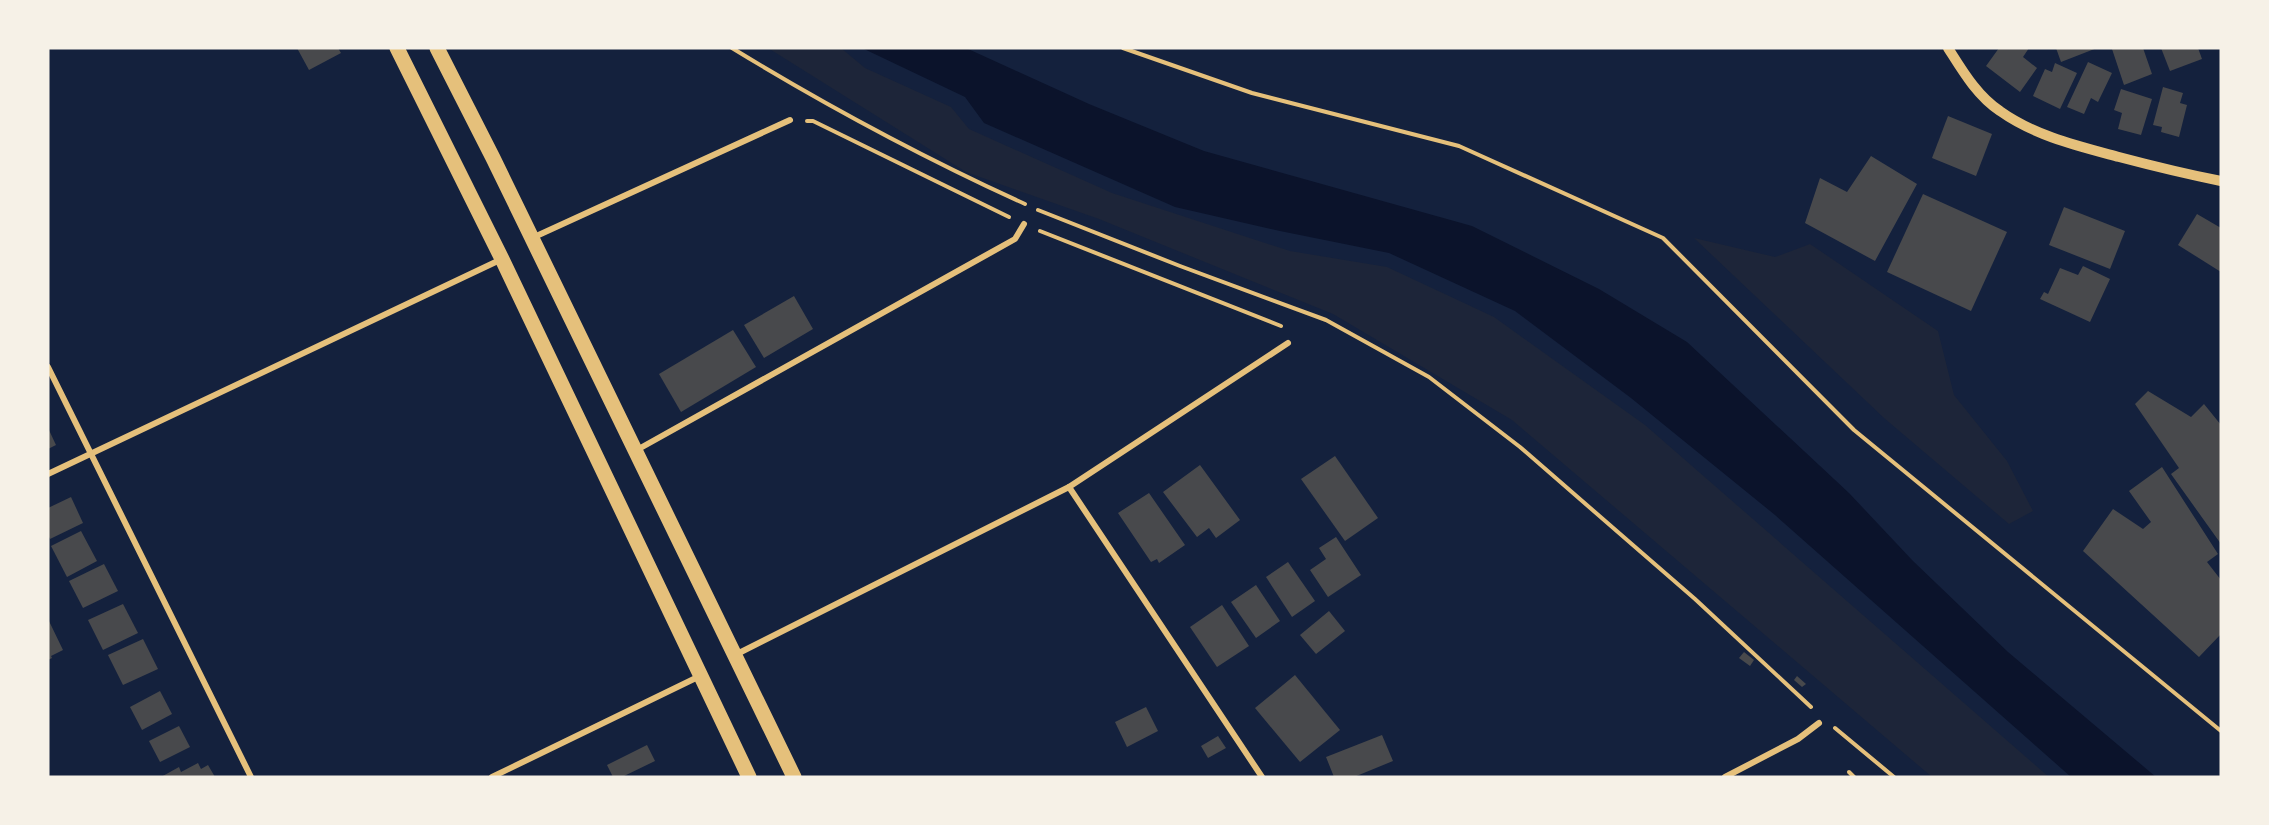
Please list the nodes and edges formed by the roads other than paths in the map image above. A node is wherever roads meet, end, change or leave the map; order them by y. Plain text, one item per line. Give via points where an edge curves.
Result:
1 (397, 48) edge
2 (437, 48) edge
3 (1948, 48) edge
4 (790, 120) dead end
5 (2221, 181) edge
6 (1024, 224) dead end
7 (531, 238) junction
8 (502, 259) junction
9 (1288, 343) dead end
10 (48, 367) edge
11 (635, 451) junction
12 (91, 453) junction
13 (48, 474) edge
14 (1069, 487) junction
15 (734, 655) junction
16 (701, 675) junction
17 (1819, 723) dead end
18 (251, 777) edge
19 (492, 777) edge
20 (749, 777) edge
21 (794, 777) edge
22 (1262, 777) edge
23 (1725, 777) edge

1 - 8 main road
2 - 7 main road
3 - 5 street via 1970,82 1998,111 2034,131 2088,149
4 - 7 street
6 - 11 street via 1015,239
7 - 11 main road
8 - 12 street
8 - 16 main road
9 - 14 street
10 - 12 street
11 - 15 main road
12 - 13 street
12 - 18 street
14 - 15 street
14 - 22 street
15 - 21 main road
16 - 19 street
16 - 20 main road
17 - 23 street via 1798,739

